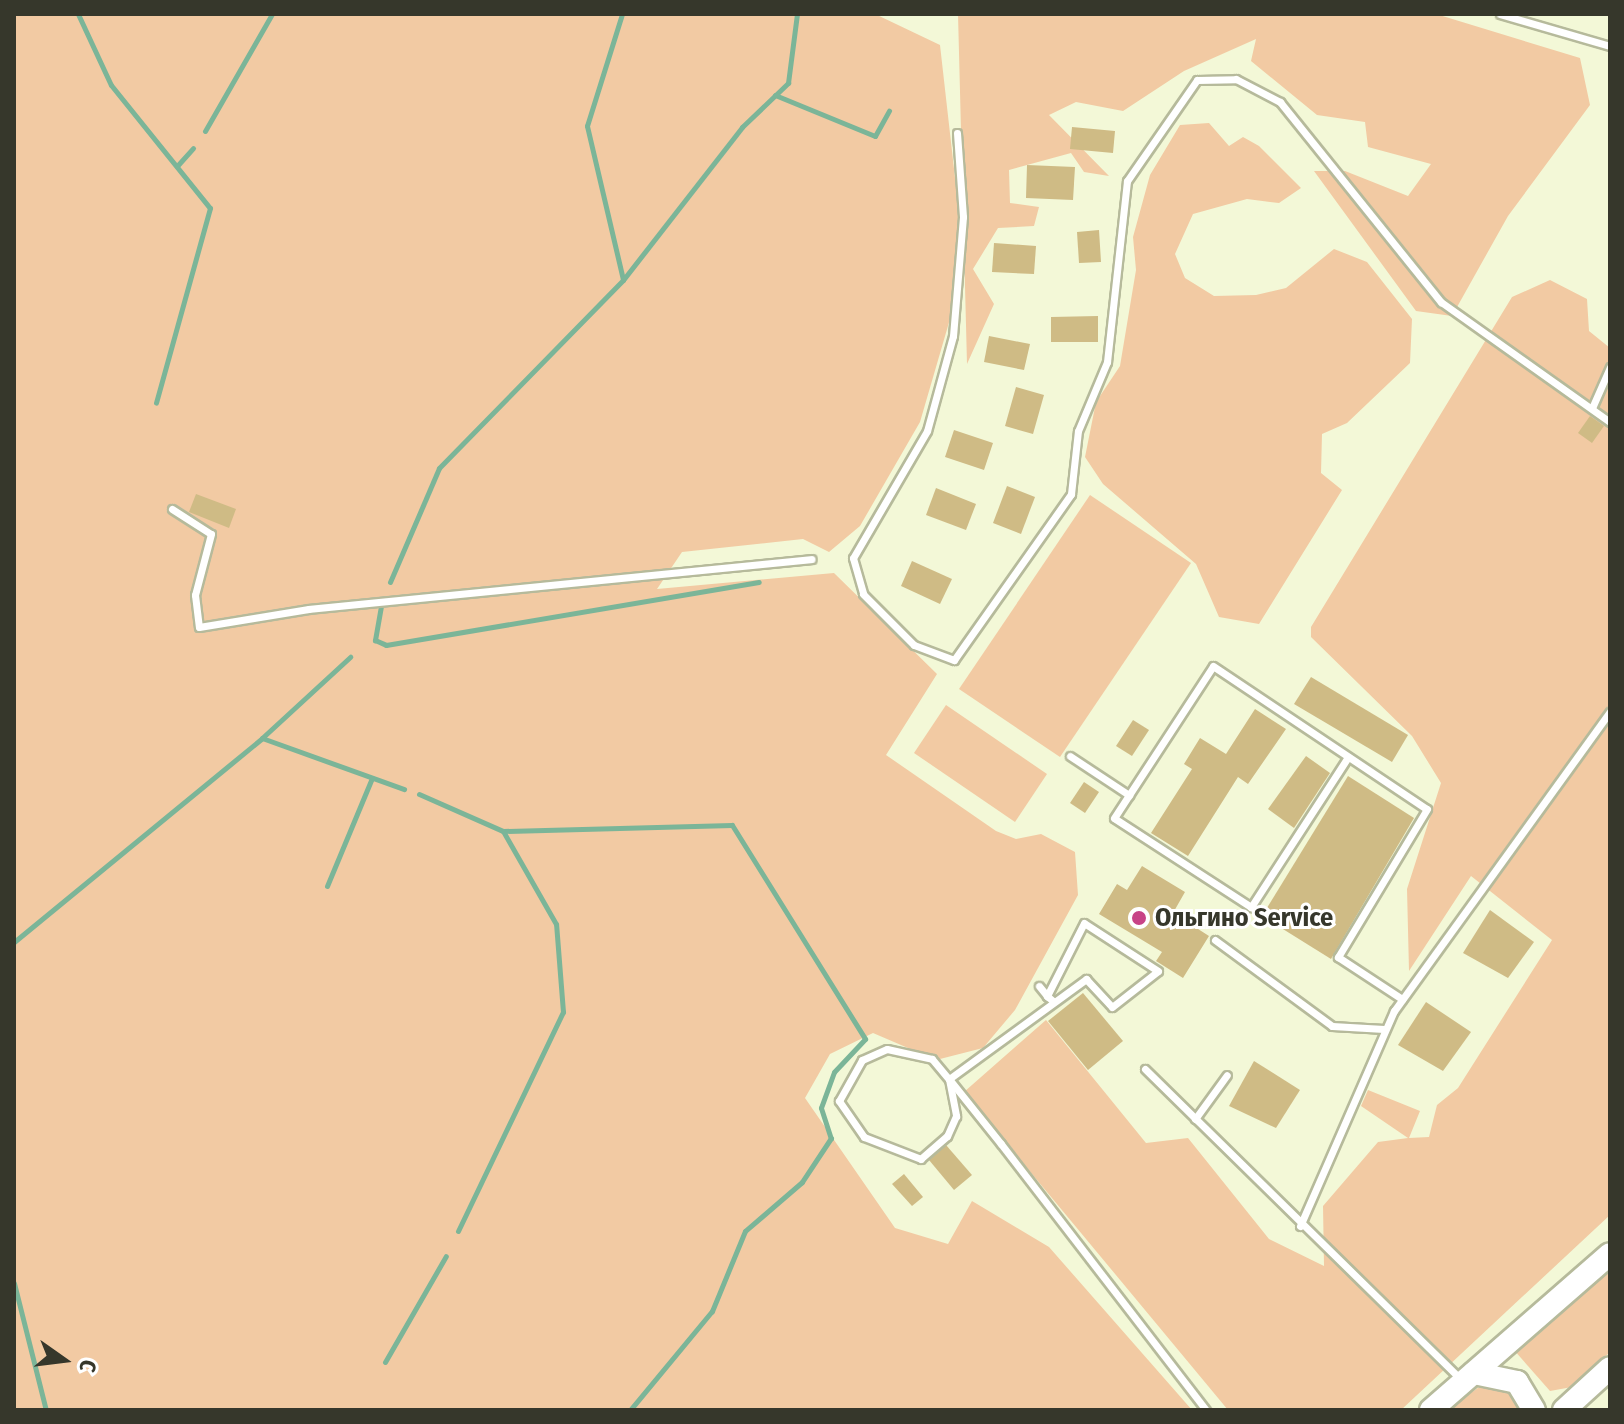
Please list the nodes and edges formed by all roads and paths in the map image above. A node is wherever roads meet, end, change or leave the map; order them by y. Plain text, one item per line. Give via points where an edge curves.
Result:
1 (1500, 14) edge
2 (1610, 46) edge
3 (957, 133) dead end
4 (1610, 367) edge
5 (1592, 408) junction
6 (1610, 422) edge
7 (172, 509) dead end
8 (812, 559) dead end
9 (1610, 712) edge
10 (1070, 756) dead end
11 (1348, 757) junction
12 (1129, 795) junction
13 (1215, 940) dead end
14 (1039, 986) dead end
15 (1050, 999) junction
16 (1402, 999) junction
17 (1384, 1029) junction
18 (1145, 1069) dead end
19 (1227, 1075) dead end
20 (949, 1079) junction
21 (1195, 1119) junction
22 (1300, 1226) junction
23 (1610, 1254) edge
24 (1610, 1368) edge
25 (1468, 1378) junction
26 (1206, 1410) edge
27 (1431, 1410) edge
28 (1534, 1410) edge
29 (1564, 1410) edge

1 - 2 lane
3 - 5 lane via 963,217 953,336 927,431 853,558 863,594 914,645 954,660 1071,494 1078,431 1107,362 1127,181 1197,80 1236,79 1280,102 1441,302
4 - 5 lane
5 - 6 lane
7 - 8 lane via 211,534 195,595 199,627 309,609
9 - 16 lane
10 - 12 lane
11 - 12 lane via 1213,666
11 - 12 lane via 1251,907 1114,818
11 - 16 lane via 1427,809 1338,957
13 - 17 lane via 1332,1026
14 - 15 lane
15 - 15 lane via 1086,979 1112,1007 1158,971 1084,923
15 - 20 lane
16 - 17 lane
17 - 22 lane
18 - 21 lane
19 - 21 lane
20 - 20 lane via 932,1059 887,1049 853,1068 839,1101 864,1137 921,1159 947,1136 956,1116
20 - 26 lane
21 - 22 lane
22 - 25 lane
23 - 25 main road
24 - 29 main road
25 - 27 main road
25 - 28 main road via 1517,1382

